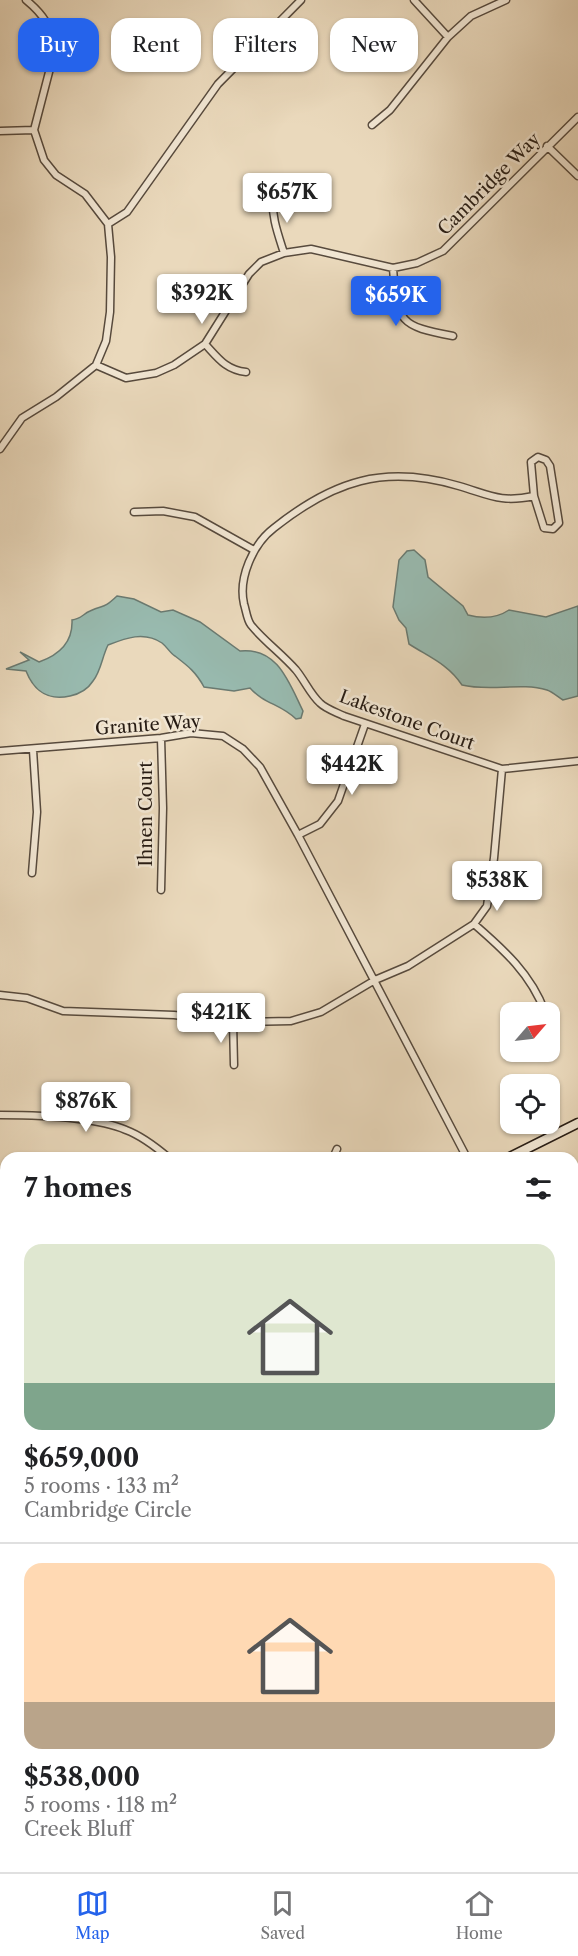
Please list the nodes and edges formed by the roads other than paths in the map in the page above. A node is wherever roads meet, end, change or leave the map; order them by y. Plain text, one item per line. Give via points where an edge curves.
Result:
1 (26, 0) edge
2 (301, 0) edge
3 (414, 0) edge
4 (506, 0) edge
5 (448, 37) junction
6 (578, 117) edge
7 (372, 125) dead end
8 (34, 130) junction
9 (0, 131) edge
10 (547, 146) junction
11 (578, 177) edge
12 (273, 195) dead end
13 (108, 224) junction
14 (284, 253) junction
15 (393, 268) junction
16 (453, 336) dead end
17 (205, 344) junction
18 (96, 365) junction
19 (246, 372) dead end
20 (0, 449) edge
21 (534, 496) junction
22 (134, 512) dead end
23 (254, 550) junction
24 (365, 724) junction
25 (161, 738) junction
26 (33, 750) junction
27 (0, 751) edge
28 (578, 761) edge
29 (502, 769) junction
30 (298, 835) junction
31 (32, 873) dead end
32 (161, 890) dead end
33 (474, 924) junction
34 (375, 980) junction
35 (0, 995) edge
36 (541, 1002) edge
37 (233, 1022) junction
38 (234, 1065) dead end
39 (0, 1115) edge
40 (578, 1123) edge
41 (337, 1149) dead end
42 (161, 1152) edge
43 (336, 1152) edge
44 (464, 1152) edge
45 (520, 1152) edge

1 - 8 street via 48,21 55,49
2 - 13 street via 218,84 127,212
3 - 5 street
4 - 5 street via 471,16
5 - 7 street via 390,110
6 - 10 street, Cambridge Way
8 - 9 street
8 - 13 street via 44,160 56,175 85,194
10 - 11 street
10 - 15 street, Cambridge Way via 443,251
12 - 14 street via 273,216
13 - 18 street via 110,312 106,341
14 - 15 street, Cambridge Way via 311,249
14 - 17 street via 261,262 249,274
15 - 16 street via 399,311 408,322 416,329
17 - 18 street via 156,373 126,378
17 - 19 street via 224,365
18 - 20 street via 22,418
21 - 21 street via 544,528 553,529 559,523 550,466 538,457 531,462
21 - 23 street, Lakestone Court via 515,500 491,498 437,480 372,478 340,486 298,508 264,536
22 - 23 street via 163,511 195,517
23 - 24 street, Lakestone Court via 241,591 250,623 298,673 321,704
24 - 29 street, Lakestone Court
24 - 30 street via 338,801 320,824
25 - 26 street, Granite Way
25 - 30 street, Granite Way via 191,733 223,736 243,749 260,767
25 - 32 street, Ihnen Court
26 - 27 street, Granite Way
26 - 31 street via 37,812
28 - 29 street, Lakestone Court
29 - 33 street via 487,906
30 - 34 street, Granite Way
33 - 34 street via 408,966
33 - 36 street via 511,956
34 - 37 street via 321,1011 291,1021
34 - 44 street, Granite Way
35 - 37 street via 27,998 63,1011 174,1015
37 - 38 street
39 - 42 street via 104,1123 145,1139
40 - 45 street
41 - 43 street

